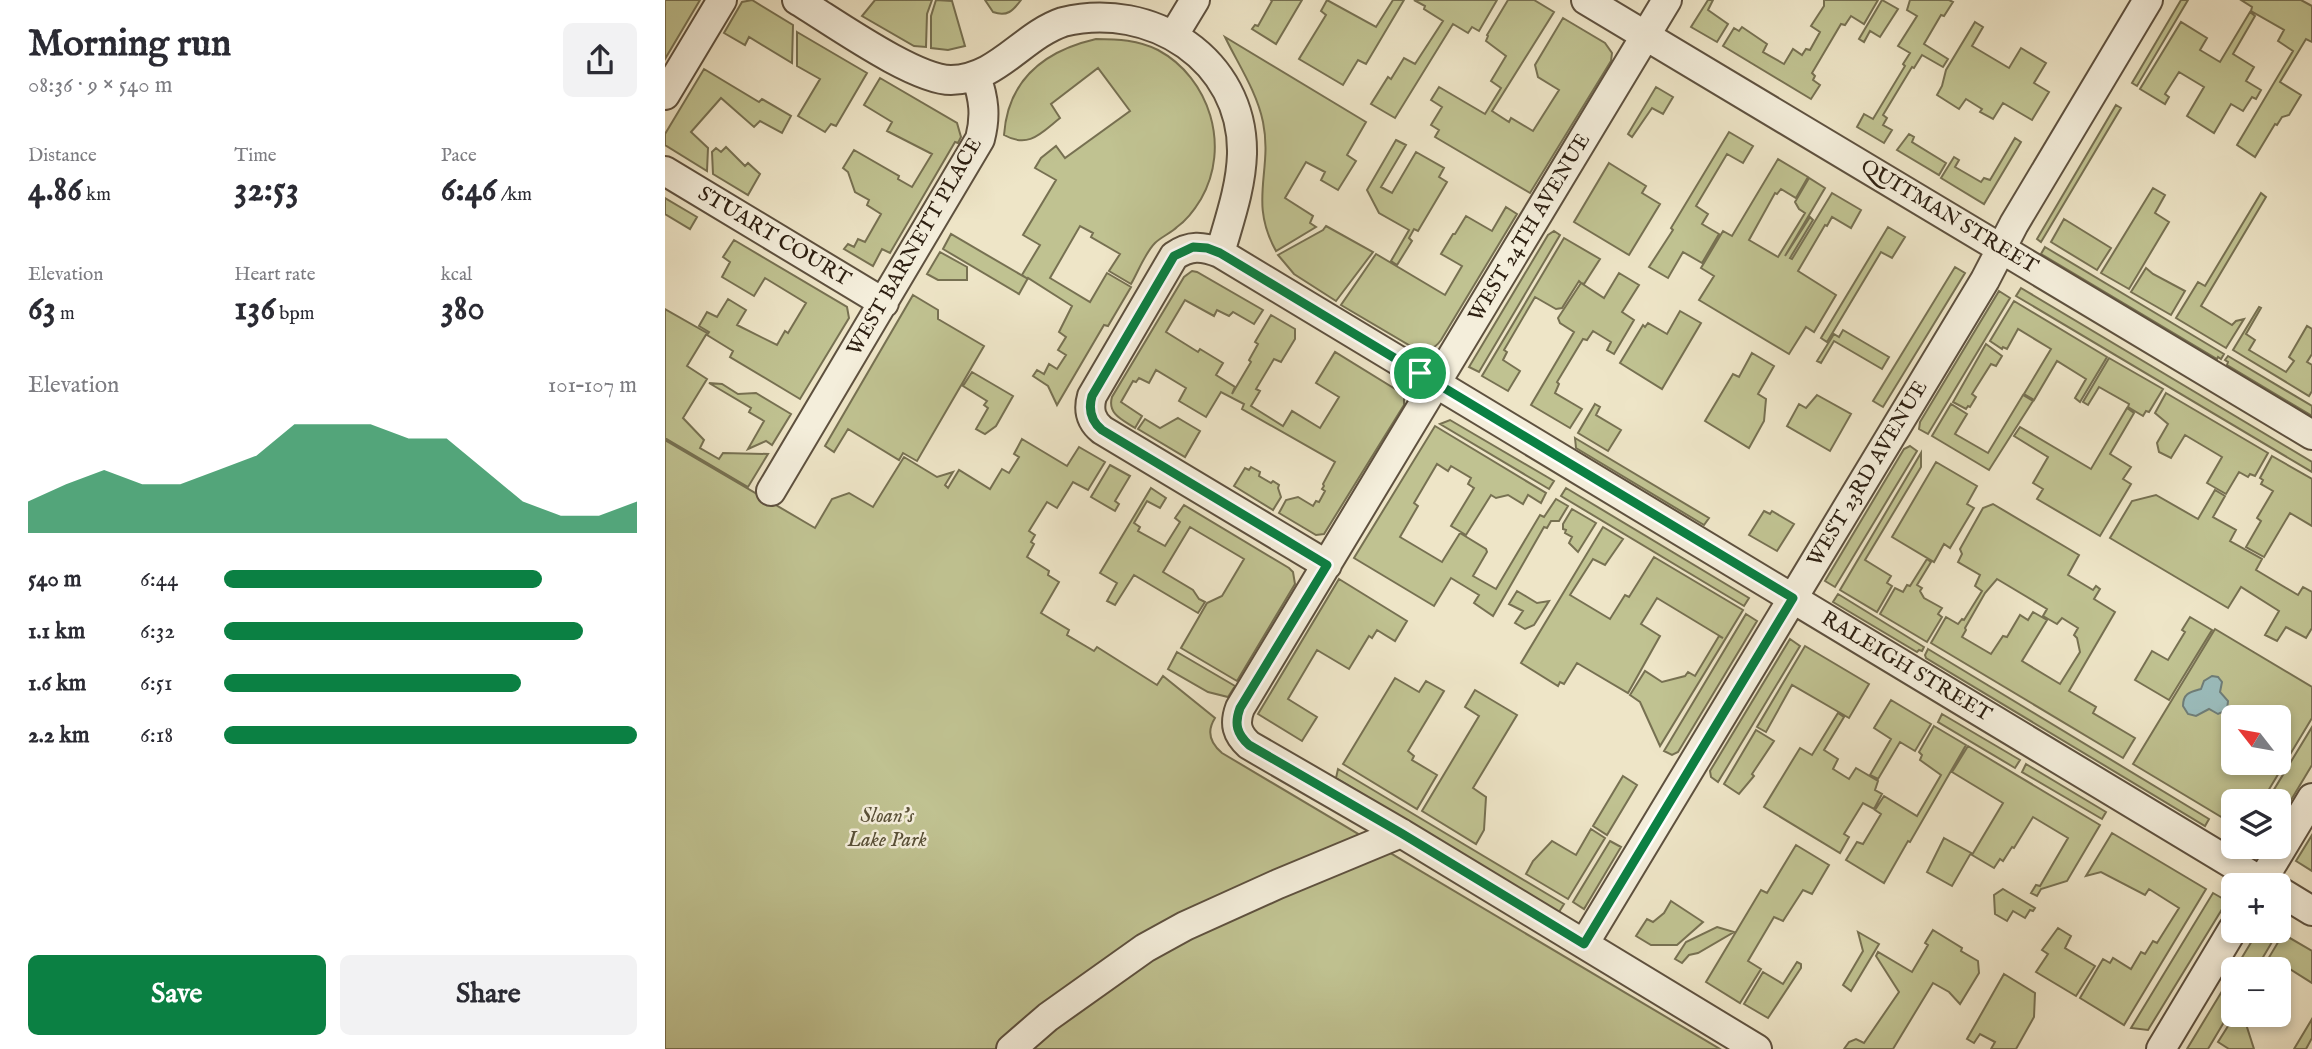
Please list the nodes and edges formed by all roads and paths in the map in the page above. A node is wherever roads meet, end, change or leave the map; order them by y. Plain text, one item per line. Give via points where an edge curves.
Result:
1 (722, 0) edge
2 (797, 0) edge
3 (1195, 0) edge
4 (1586, 0) edge
5 (1667, 0) edge
6 (2148, 0) edge
7 (1175, 33) junction
8 (1646, 36) junction
9 (976, 76) junction
10 (665, 95) edge
11 (665, 171) edge
12 (2001, 249) junction
13 (1220, 253) junction
14 (884, 303) junction
15 (1436, 383) junction
16 (2312, 435) edge
17 (771, 491) dead end
18 (1327, 565) junction
19 (1793, 598) junction
20 (2312, 798) edge
21 (1401, 833) junction
22 (2246, 873) edge
23 (2274, 873) edge
24 (2291, 899) edge
25 (2312, 911) edge
26 (2225, 943) edge
27 (1584, 944) junction
28 (1011, 1049) edge
29 (1756, 1049) edge
30 (2161, 1049) edge

1 - 10 street
2 - 9 street via 917,72 952,80
3 - 7 street
4 - 8 street, QUITMAN STREET
5 - 8 street, WEST 24TH AVENUE
6 - 12 street, WEST 23RD AVENUE
7 - 9 street via 1144,19 1087,15 1035,35 998,65
7 - 13 street via 1218,75 1238,121 1242,153 1238,186
8 - 12 street, QUITMAN STREET
8 - 15 street, WEST 24TH AVENUE
9 - 14 street, WEST BARNETT PLACE via 984,100 980,139
11 - 14 street, STUART COURT
12 - 16 street, QUITMAN STREET
12 - 19 street, WEST 23RD AVENUE
13 - 15 street, RALEIGH STREET
13 - 18 street via 1193,247 1174,256 1092,396 1091,415 1102,430
14 - 17 street, WEST BARNETT PLACE
15 - 18 street, WEST 24TH AVENUE
15 - 19 street, RALEIGH STREET
18 - 21 street, WEST 24TH AVENUE via 1240,708 1238,733 1249,745
19 - 22 street, RALEIGH STREET
19 - 27 street, WEST 23RD AVENUE
20 - 23 street
21 - 27 street
21 - 28 street via 1278,884 1145,948
24 - 25 street, RALEIGH STREET
26 - 30 street
27 - 29 street

